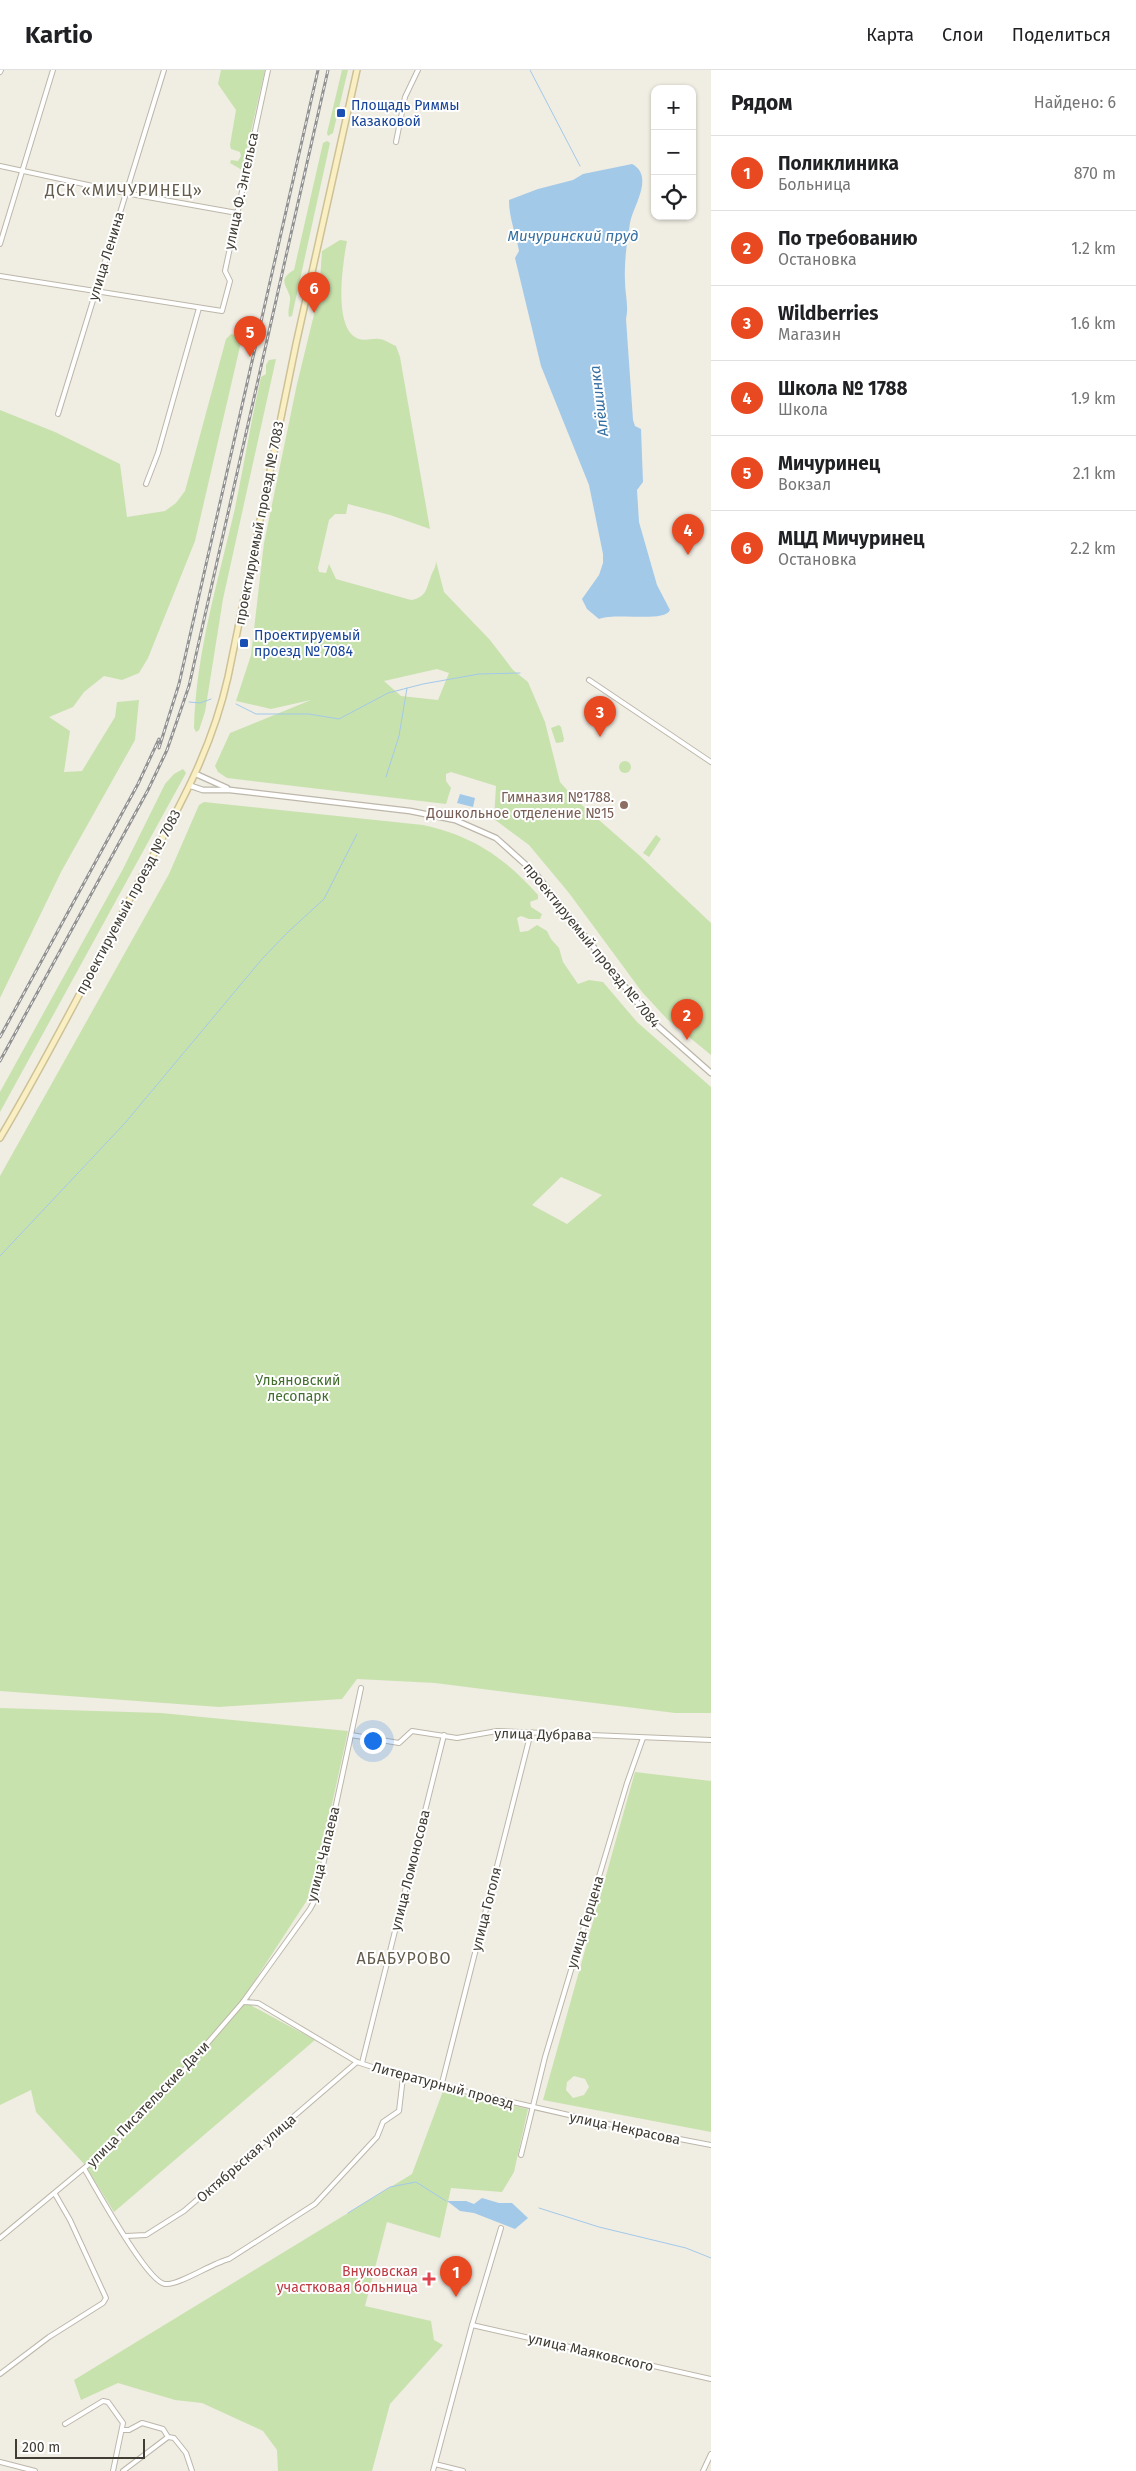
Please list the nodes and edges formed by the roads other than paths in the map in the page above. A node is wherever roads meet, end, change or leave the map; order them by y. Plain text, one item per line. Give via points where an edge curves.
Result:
1 (53, 70) edge
2 (164, 70) edge
3 (268, 70) edge
4 (357, 70) edge
5 (418, 70) edge
6 (396, 142) dead end
7 (0, 166) edge
8 (22, 172) junction
9 (125, 193) junction
10 (237, 213) junction
11 (0, 244) edge
12 (0, 276) edge
13 (96, 291) junction
14 (199, 308) junction
15 (58, 414) dead end
16 (146, 484) dead end
17 (589, 680) dead end
18 (711, 762) edge
19 (196, 774) junction
20 (191, 786) junction
21 (230, 790) junction
22 (711, 1073) edge
23 (0, 1138) edge
24 (361, 1688) dead end
25 (531, 1732) junction
26 (444, 1735) junction
27 (351, 1736) junction
28 (643, 1738) junction
29 (711, 1740) edge
30 (243, 2002) junction
31 (357, 2062) junction
32 (362, 2063) junction
33 (403, 2077) junction
34 (441, 2087) junction
35 (531, 2107) junction
36 (540, 2109) joint
37 (711, 2146) edge
38 (522, 2155) dead end
39 (85, 2170) junction
40 (55, 2194) junction
41 (501, 2228) dead end
42 (126, 2236) junction
43 (0, 2238) edge
44 (472, 2325) junction
45 (0, 2374) edge
46 (711, 2379) edge
47 (65, 2424) dead end
48 (123, 2430) junction
49 (168, 2437) junction
50 (711, 2454) edge
51 (0, 2462) edge
52 (435, 2464) junction
53 (35, 2471) edge
54 (113, 2471) edge
55 (123, 2471) edge
56 (192, 2471) edge
57 (433, 2471) edge
58 (463, 2471) edge
59 (703, 2471) edge

1 - 8 street
2 - 9 street, улица Ленина
3 - 10 street, улица Ф. Энгельса
4 - 19 main road, проектируемый проезд № 7083 via 296,344 222,705
5 - 6 street via 404,102
7 - 8 street
8 - 9 street
8 - 11 street
9 - 10 street
9 - 13 street, улица Ленина
10 - 14 street, улица Ф. Энгельса via 225,271 230,281 222,311
12 - 13 street
13 - 14 street
13 - 15 street, улица Ленина
14 - 16 street via 158,453
17 - 18 street
19 - 20 main road, проектируемый проезд № 7083
19 - 21 street, проектируемый проезд № 7084
20 - 21 street, проектируемый проезд № 7084 via 203,790
20 - 23 main road, проектируемый проезд № 7083
21 - 22 street, проектируемый проезд № 7084 via 433,814 483,831 535,873 652,1021
24 - 27 street, улица Чапаева
25 - 26 street, улица Дубрава via 497,1731 457,1738
25 - 28 street, улица Дубрава
25 - 34 street, улица Гоголя
26 - 27 street, улица Дубрава via 412,1730 399,1743
26 - 32 street, улица Ломоносова
27 - 30 street, улица Чапаева via 316,1898
28 - 29 street, улица Дубрава
28 - 35 street, улица Герцена
30 - 31 street, Литературный проезд via 258,2003
30 - 39 street, улица Писательские Дачи via 180,2075
31 - 32 street, Литературный проезд
31 - 42 street, Октябрьская улица via 184,2211 146,2235
32 - 33 street, Литературный проезд
33 - 34 street, Литературный проезд
33 - 42 street via 399,2111 383,2122 377,2136 315,2204 229,2259 165,2284 156,2281 133,2254
34 - 35 street, Литературный проезд
35 - 36 street, Литературный проезд
35 - 38 street, улица Герцена
36 - 37 street, улица Некрасова
39 - 40 street, улица Писательские Дачи
39 - 42 street
40 - 43 street, улица Писательские Дачи
40 - 45 street via 106,2298
41 - 44 street
44 - 46 street, улица Маяковского
44 - 52 street
47 - 48 street via 103,2401 108,2402
48 - 49 street via 142,2423 164,2429
48 - 54 street
49 - 55 street
49 - 56 street via 174,2438 186,2453
50 - 59 street
51 - 53 street
52 - 57 street
52 - 58 street

